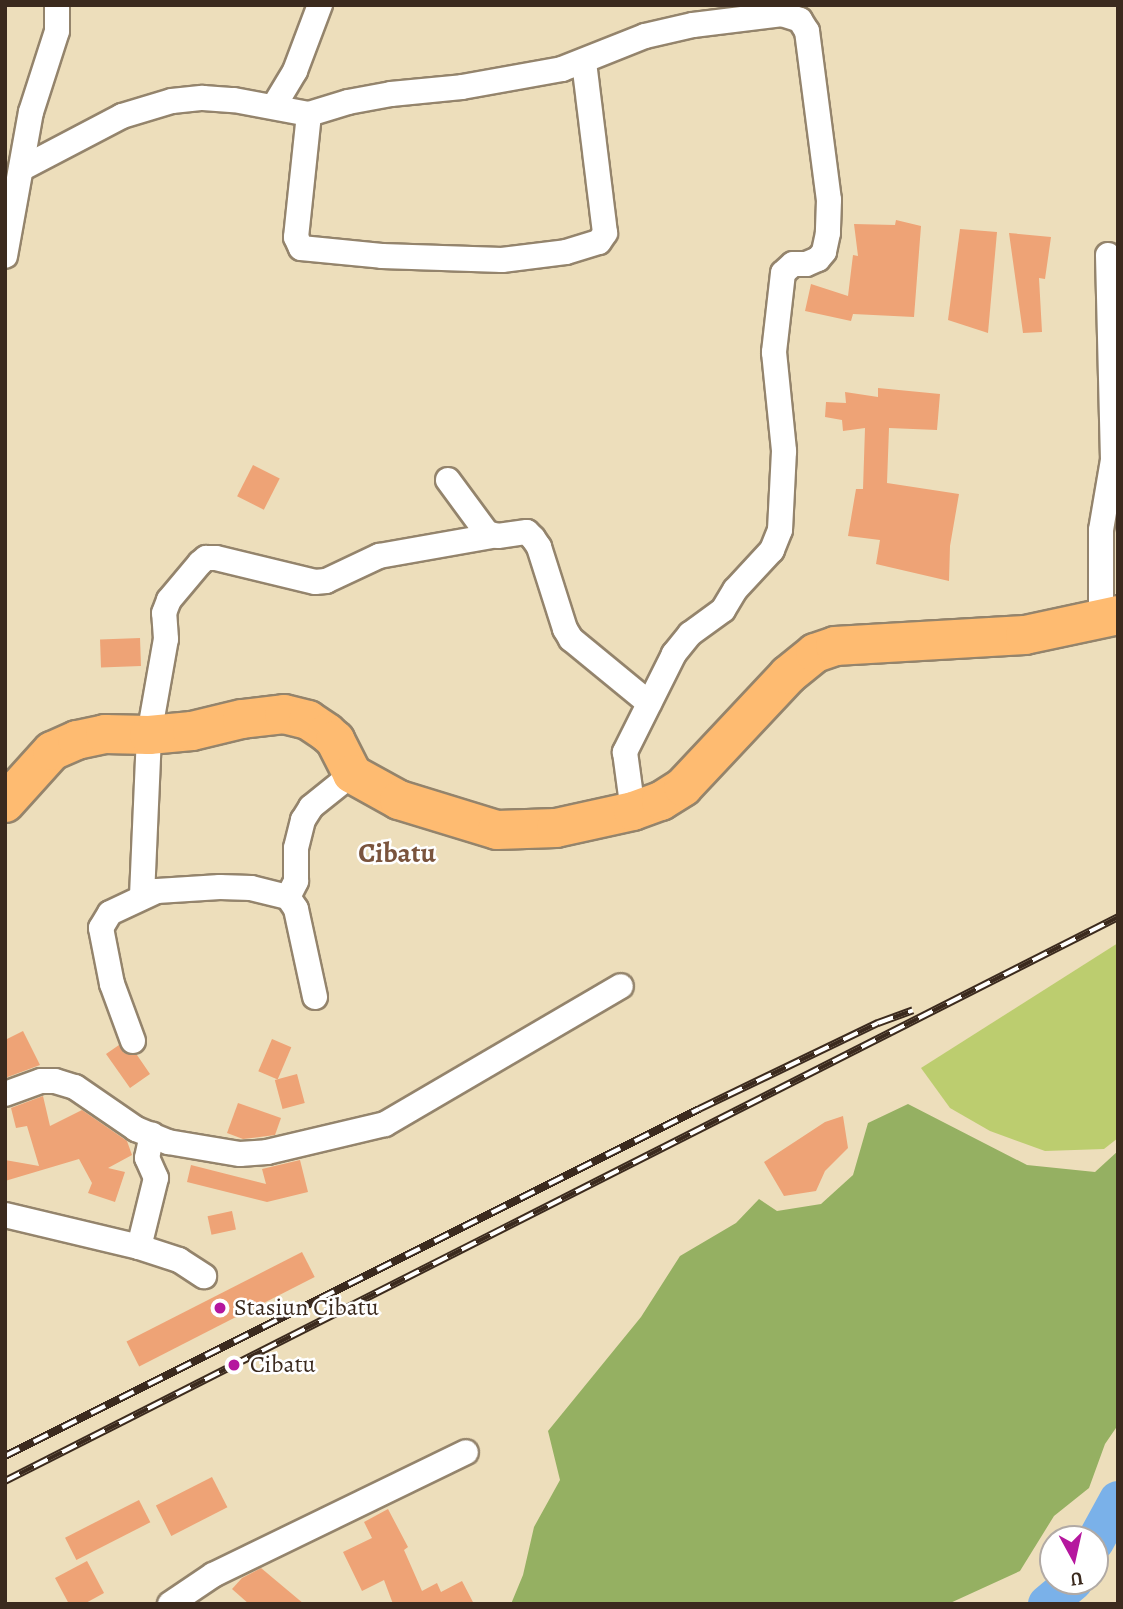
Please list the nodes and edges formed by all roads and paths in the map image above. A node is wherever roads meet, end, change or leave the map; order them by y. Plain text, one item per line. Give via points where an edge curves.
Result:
1 (57, 5) edge
2 (320, 5) edge
3 (782, 10) edge
4 (584, 61) junction
5 (274, 106) junction
6 (309, 114) junction
7 (17, 127) edge
8 (21, 170) junction
9 (1108, 255) dead end
10 (5, 256) edge
11 (448, 480) dead end
12 (492, 536) junction
13 (1110, 617) edge
14 (649, 703) junction
15 (149, 735) junction
16 (352, 775) junction
17 (5, 803) edge
18 (633, 811) junction
19 (142, 896) junction
20 (288, 897) junction
21 (621, 986) dead end
22 (315, 997) dead end
23 (133, 1041) dead end
24 (5, 1094) edge
25 (152, 1135) junction
26 (5, 1215) edge
27 (139, 1247) junction
28 (204, 1276) dead end
29 (466, 1452) dead end
30 (170, 1604) edge

1 - 7 street via 57,31
2 - 5 street via 295,71
3 - 4 street via 645,36
3 - 14 street via 800,20 807,31 829,200 824,252 806,264 787,267 777,309 774,352 783,451 780,530 772,550 723,610 682,643
4 - 6 street via 462,87 369,98
4 - 6 street via 605,233 599,242 566,252 502,260 301,248 296,237
5 - 6 street
5 - 8 street via 204,98 146,107 97,127
7 - 8 street
8 - 10 street
9 - 13 street via 1113,460 1101,530
11 - 12 street
12 - 14 street via 517,531 533,537 571,639
12 - 15 street via 379,556 315,582 206,558 169,600 164,613 166,639
13 - 18 main road via 1025,635 835,646 815,653 788,675 683,787
14 - 18 street via 625,752
15 - 16 main road via 271,714 298,716 335,740
15 - 17 main road via 105,734 60,747
15 - 19 street
16 - 18 main road via 399,800 497,830 556,828
16 - 20 street via 311,807 303,820 296,848 296,881
19 - 20 street via 168,889 220,887 251,888
19 - 23 street via 110,913 101,928 112,984
20 - 22 street via 296,909
21 - 25 street via 385,1124 267,1152 240,1154
24 - 25 street via 41,1081 65,1083
25 - 27 street via 146,1158 156,1178
26 - 27 street
27 - 28 street via 179,1260
29 - 30 street via 213,1575

